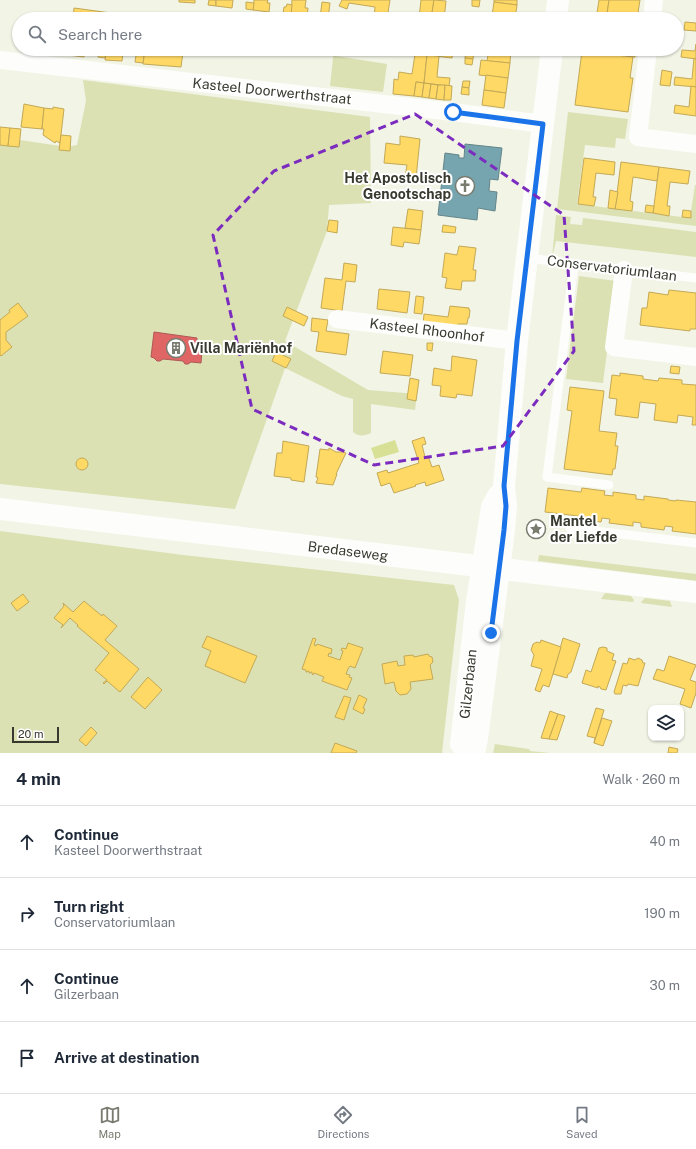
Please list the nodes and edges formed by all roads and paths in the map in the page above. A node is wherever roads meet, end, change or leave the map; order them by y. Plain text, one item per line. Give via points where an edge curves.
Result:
1 (558, 0) edge
2 (654, 0) edge
3 (557, 12) edge
4 (653, 12) edge
5 (551, 56) edge
6 (647, 56) edge
7 (0, 60) edge
8 (543, 124) junction
9 (696, 144) edge
10 (528, 258) junction
11 (574, 264) junction
12 (624, 270) junction
13 (696, 278) edge
14 (337, 319) dead end
15 (517, 341) junction
16 (696, 357) edge
17 (609, 485) dead end
18 (0, 509) edge
19 (570, 528) dead end
20 (696, 543) edge
21 (491, 568) junction
22 (696, 592) edge
23 (459, 753) edge
24 (474, 753) edge

1 - 3 street
2 - 4 street
5 - 8 street, Conservatoriumlaan
6 - 9 street via 638,137
7 - 8 street, Kasteel Doorwerthstraat
8 - 10 street, Conservatoriumlaan
10 - 11 lane, Conservatoriumlaan
10 - 15 street, Conservatoriumlaan
11 - 12 lane, Conservatoriumlaan
11 - 17 lane via 548,477
12 - 13 lane, Conservatoriumlaan
12 - 16 street via 614,346
14 - 15 street, Kasteel Rhoonhof
15 - 21 street, Conservatoriumlaan via 504,486 506,506
18 - 21 street, Bredaseweg
19 - 20 lane
21 - 22 street, Bredaseweg
21 - 23 street, Gilzerbaan via 477,601 463,737
21 - 24 street, Gilzerbaan

